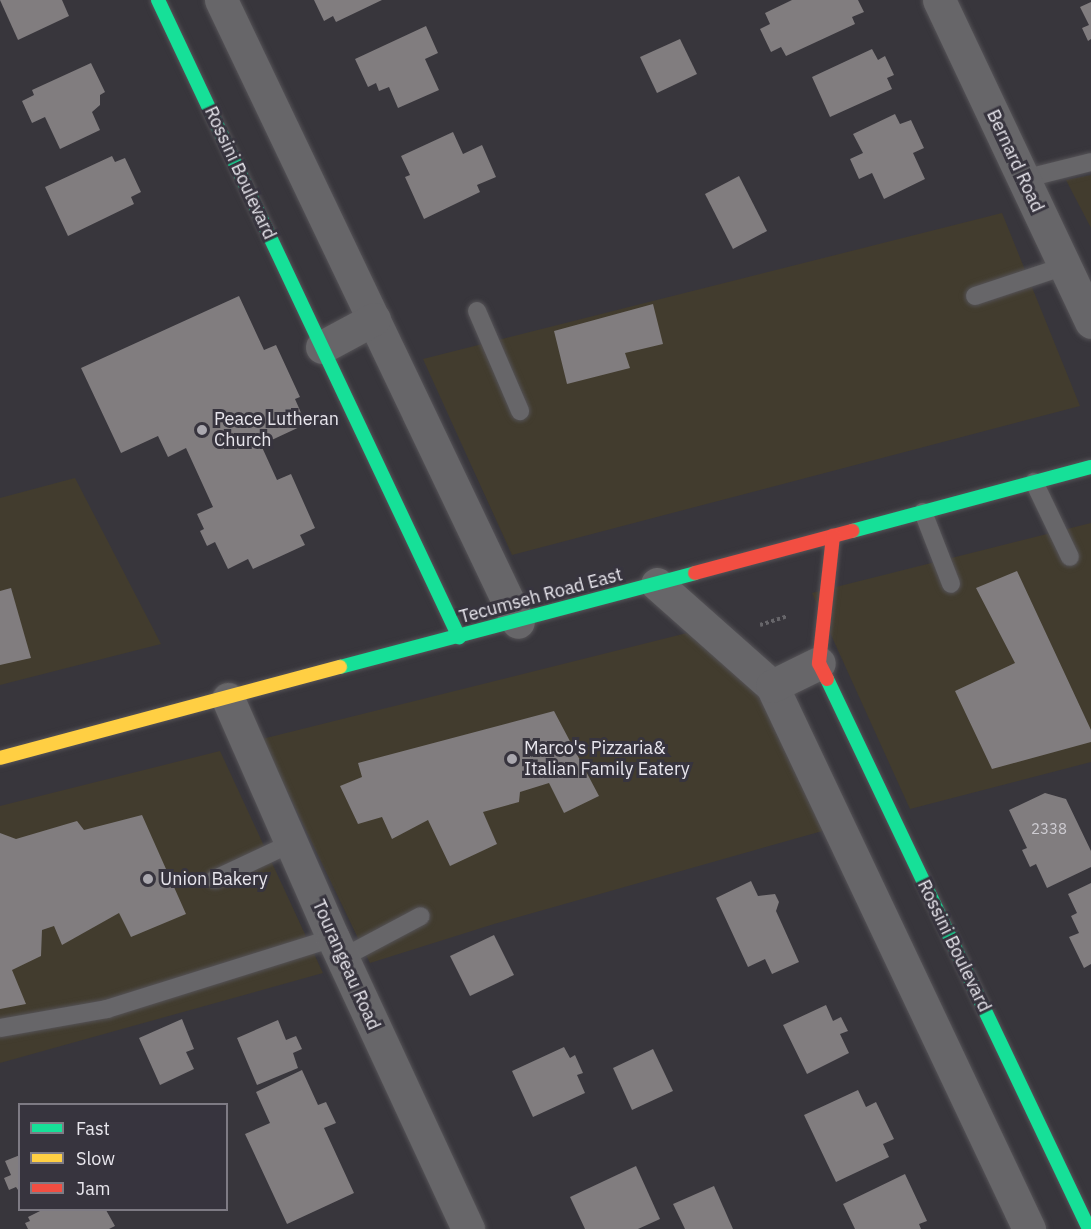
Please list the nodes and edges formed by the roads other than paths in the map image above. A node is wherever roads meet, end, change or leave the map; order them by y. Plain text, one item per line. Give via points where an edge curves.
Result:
1 (158, 0) edge
2 (221, 0) edge
3 (939, 0) edge
4 (1091, 162) edge
5 (1023, 179) junction
6 (1065, 266) junction
7 (975, 296) dead end
8 (477, 312) dead end
9 (374, 319) junction
10 (1091, 322) edge
11 (322, 347) junction
12 (520, 411) dead end
13 (1091, 467) edge
14 (1034, 482) junction
15 (923, 512) junction
16 (833, 537) junction
17 (1070, 557) dead end
18 (657, 584) junction
19 (951, 584) dead end
20 (518, 622) junction
21 (459, 637) junction
22 (819, 663) junction
23 (772, 686) junction
24 (228, 699) junction
25 (0, 758) edge
26 (292, 843) junction
27 (215, 879) dead end
28 (421, 916) dead end
29 (337, 948) junction
30 (0, 1028) edge
31 (468, 1229) edge
32 (1029, 1229) edge
33 (1089, 1229) edge

1 - 11 street, Rossini Boulevard
2 - 9 street
3 - 5 street, Bernard Road
4 - 5 lane
5 - 6 street, Bernard Road
6 - 7 lane
6 - 10 street, Bernard Road
8 - 12 lane
9 - 11 street
9 - 20 street
11 - 21 street, Rossini Boulevard
13 - 14 street, Tecumseh Road East
14 - 15 street, Tecumseh Road East
14 - 17 lane
15 - 16 street, Tecumseh Road East
15 - 19 lane
16 - 18 street, Tecumseh Road East
16 - 22 street
18 - 20 street, Tecumseh Road East
18 - 23 street
20 - 21 street, Tecumseh Road East
21 - 24 street, Tecumseh Road East
22 - 23 street
22 - 33 street, Rossini Boulevard
23 - 32 street
24 - 25 street, Tecumseh Road East
24 - 26 street, Tourangeau Road
26 - 27 lane
26 - 29 street, Tourangeau Road
28 - 29 lane
29 - 30 lane via 107,1009
29 - 31 street, Tourangeau Road

